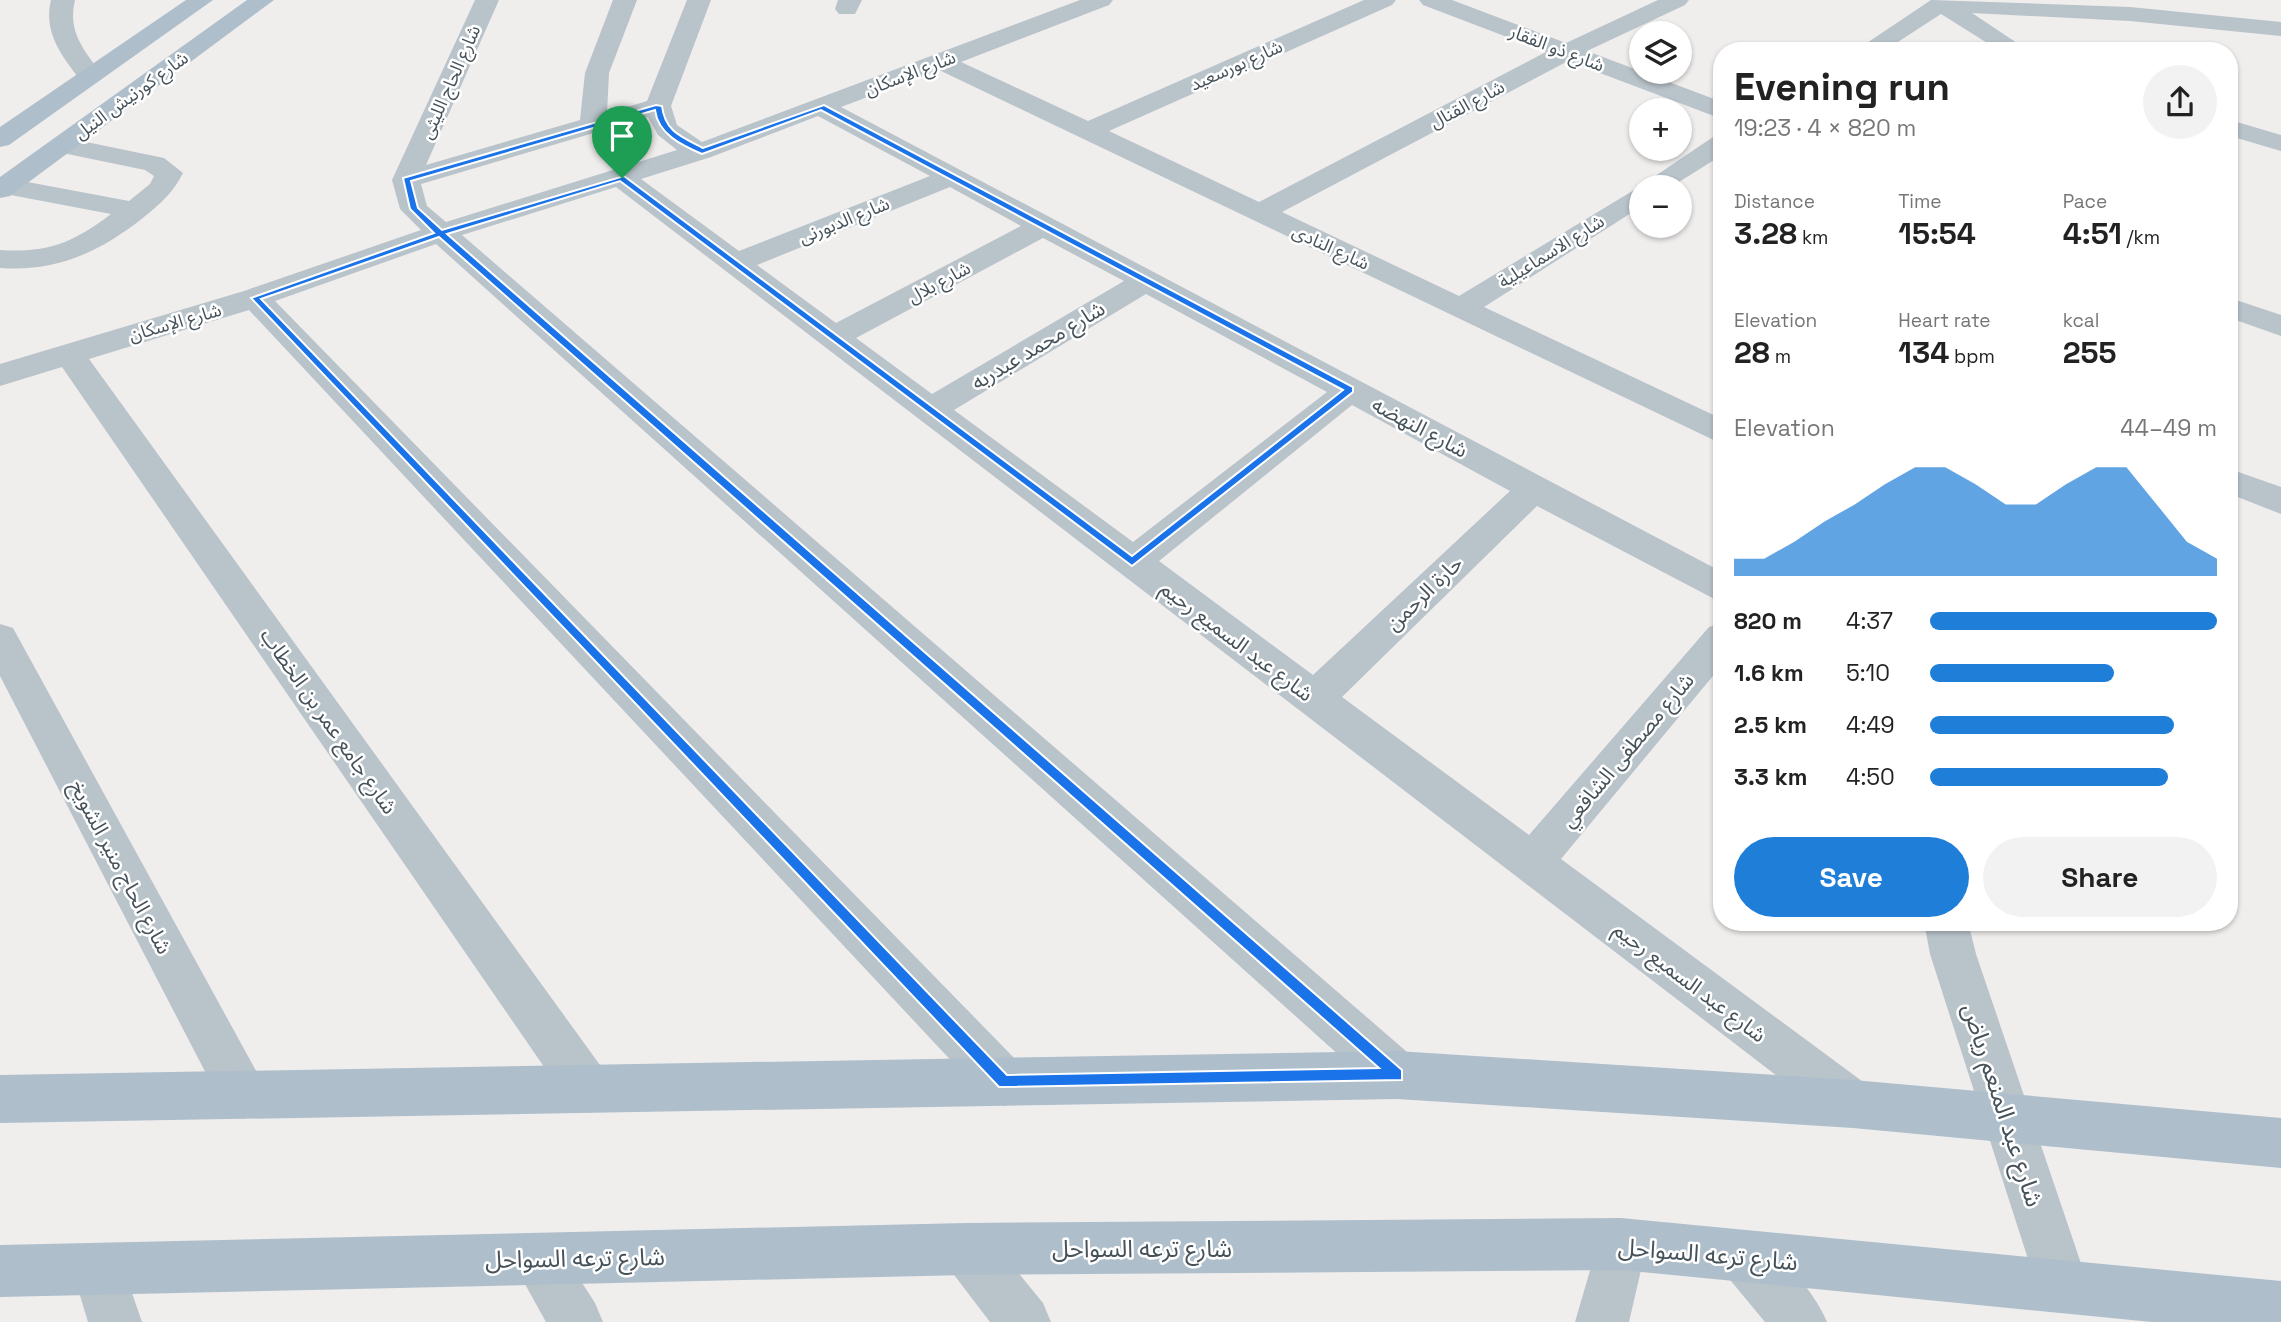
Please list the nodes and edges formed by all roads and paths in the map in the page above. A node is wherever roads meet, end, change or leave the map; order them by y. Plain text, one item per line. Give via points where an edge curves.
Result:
1 (64, 0) edge
2 (201, 0) edge
3 (262, 0) edge
4 (487, 0) edge
5 (625, 0) edge
6 (699, 0) edge
7 (1101, 0) edge
8 (1384, 0) edge
9 (1432, 0) edge
10 (1677, 0) edge
11 (2256, 0) edge
12 (1936, 2) edge
13 (2124, 7) edge
14 (2279, 28) edge
15 (1880, 42) edge
16 (2002, 42) edge
17 (1566, 52) junction
18 (940, 61) junction
19 (90, 76) junction
20 (658, 106) junction
21 (821, 107) junction
22 (1713, 108) edge
23 (593, 127) junction
24 (1087, 131) junction
25 (2238, 131) edge
26 (0, 139) edge
27 (2281, 144) edge
28 (62, 145) junction
29 (1713, 149) edge
30 (702, 151) junction
31 (1671, 175) edge
32 (952, 177) junction
33 (622, 178) junction
34 (406, 180) junction
35 (3, 188) edge
36 (1629, 202) edge
37 (134, 210) junction
38 (1259, 213) junction
39 (1043, 226) junction
40 (440, 233) junction
41 (0, 259) edge
42 (736, 263) junction
43 (1146, 281) junction
44 (255, 298) junction
45 (1461, 308) junction
46 (2238, 311) edge
47 (2281, 326) edge
48 (834, 337) junction
49 (69, 353) junction
50 (0, 375) edge
51 (1350, 390) junction
52 (930, 410) junction
53 (1713, 422) edge
54 (2238, 484) edge
55 (1534, 488) junction
56 (2281, 501) edge
57 (1132, 562) junction
58 (1713, 584) edge
59 (0, 639) edge
60 (1713, 649) edge
61 (1314, 699) junction
62 (1532, 862) junction
63 (1948, 931) edge
64 (1397, 1075) junction
65 (1004, 1082) junction
66 (588, 1089) junction
67 (243, 1095) junction
68 (0, 1099) edge
69 (1853, 1104) junction
70 (2006, 1118) junction
71 (2281, 1143) edge
72 (1620, 1244) junction
73 (966, 1249) junction
74 (1744, 1257) junction
75 (537, 1259) junction
76 (98, 1269) junction
77 (0, 1271) edge
78 (2063, 1287) junction
79 (2281, 1308) edge
80 (115, 1322) edge
81 (576, 1322) edge
82 (1024, 1322) edge
83 (1602, 1322) edge
84 (1800, 1322) edge

1 - 19 street via 59,13 65,44
2 - 19 main road, شارع كورنيش النيل
3 - 28 main road, شارع كورنيش النيل
4 - 34 street, شارع الحاج الليثى
5 - 23 street via 597,73
6 - 20 street
7 - 18 street, شارع الإسكان
8 - 24 street, شارع بورسعيد
9 - 17 street, شارع ذو الفقار
10 - 17 street, شارع القنال
11 - 14 street
12 - 13 street
12 - 15 street
12 - 16 street
13 - 14 street
17 - 22 street, شارع ذو الفقار
17 - 38 street, شارع القنال
18 - 21 street, شارع الإسكان
18 - 24 street, شارع النادى
19 - 26 main road, شارع كورنيش النيل
20 - 23 street
20 - 30 street via 668,132
21 - 30 street, شارع الإسكان
21 - 32 street, شارع النهضه
23 - 34 street
24 - 38 street, شارع النادى
25 - 27 street
28 - 35 main road, شارع كورنيش النيل
28 - 37 street via 164,167 169,173 162,188
29 - 31 street
30 - 33 street, شارع الإسكان
32 - 39 street, شارع النهضه
32 - 42 street, شارع الدبورنى
33 - 40 street, شارع الإسكان
33 - 42 street, شارع عبد السميع رحيم
34 - 40 street via 414,209
35 - 37 street
36 - 45 street, شارع الاسماعيلية
37 - 41 street via 66,255 25,263
38 - 45 street, شارع النادى
39 - 43 street, شارع النهضه
39 - 48 street, شارع بلال
40 - 44 street, شارع الإسكان
40 - 64 street
42 - 48 street, شارع عبد السميع رحيم
43 - 51 street, شارع النهضه
43 - 52 street, شارع محمد عبدربه
44 - 49 street, شارع الإسكان
44 - 65 street
45 - 53 street, شارع النادى
46 - 47 street
48 - 52 street, شارع عبد السميع رحيم
49 - 50 street, شارع الإسكان
49 - 66 street, شارع جامع عمر بن الخطاب
51 - 55 street, شارع النهضه
51 - 57 street
52 - 57 street, شارع عبد السميع رحيم
54 - 56 street
55 - 58 street, شارع النهضه
55 - 61 street, حارة الرحمن
57 - 61 street, شارع عبد السميع رحيم
59 - 67 street, شارع الحاج منير الشويخ
60 - 62 street, شارع مصطفى الشافعي
61 - 62 street, شارع عبد السميع رحيم
62 - 69 street, شارع عبد السميع رحيم
63 - 70 street, شارع عبد المنعم رياض
64 - 65 main road
64 - 69 main road
65 - 66 main road
66 - 67 main road
67 - 68 main road
69 - 70 main road
70 - 71 main road
70 - 78 street, شارع عبد المنعم رياض
72 - 73 main road, شارع ترعه السواحل
72 - 74 main road, شارع ترعه السواحل
72 - 83 street
73 - 75 main road, شارع ترعه السواحل
73 - 82 street
74 - 78 main road, شارع ترعه السواحل
74 - 84 street
75 - 76 main road, شارع ترعه السواحل
75 - 81 street
76 - 77 main road, شارع ترعه السواحل
76 - 80 street
78 - 79 main road, شارع ترعه السواحل

